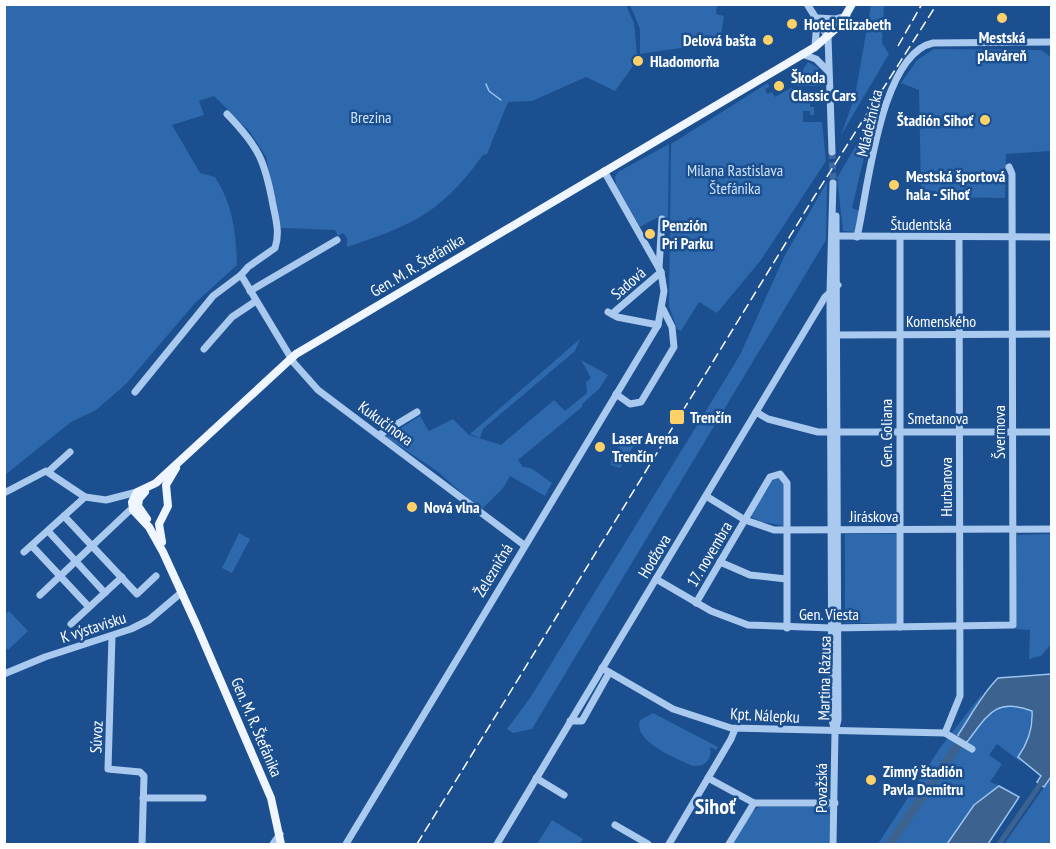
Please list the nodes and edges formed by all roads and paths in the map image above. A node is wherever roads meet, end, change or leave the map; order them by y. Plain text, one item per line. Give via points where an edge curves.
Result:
1 (852, 4) edge
2 (812, 11) edge
3 (847, 16) junction
4 (828, 37) junction
5 (1052, 42) edge
6 (814, 46) junction
7 (802, 54) junction
8 (828, 71) junction
9 (227, 114) dead end
10 (832, 152) tunnel mouth
11 (1010, 167) dead end
12 (604, 171) junction
13 (833, 181) tunnel mouth
14 (662, 219) dead end
15 (835, 236) junction
16 (857, 237) junction
17 (1052, 237) edge
18 (900, 238) junction
19 (959, 238) junction
20 (1012, 238) junction
21 (338, 240) dead end
22 (660, 270) junction
23 (241, 275) junction
24 (838, 285) junction
25 (250, 291) junction
26 (830, 293) junction
27 (256, 301) junction
28 (663, 309) junction
29 (658, 325) junction
30 (900, 334) junction
31 (959, 334) junction
32 (1012, 334) junction
33 (1052, 334) edge
34 (835, 335) junction
35 (204, 349) dead end
36 (291, 358) junction
37 (135, 392) dead end
38 (616, 394) junction
39 (417, 412) dead end
40 (756, 412) junction
41 (835, 432) junction
42 (900, 432) junction
43 (959, 432) junction
44 (1012, 432) junction
45 (1052, 432) edge
46 (379, 435) junction
47 (70, 452) dead end
48 (172, 470) junction
49 (50, 471) junction
50 (157, 489) junction
51 (137, 492) junction
52 (4, 493) edge
53 (706, 496) junction
54 (85, 497) junction
55 (115, 499) junction
56 (131, 505) junction
57 (172, 510) junction
58 (64, 516) junction
59 (162, 516) junction
60 (145, 517) junction
61 (745, 520) junction
62 (960, 529) junction
63 (1013, 529) junction
64 (1052, 529) edge
65 (787, 530) junction
66 (835, 530) junction
67 (900, 530) junction
68 (48, 531) junction
69 (159, 542) junction
70 (524, 545) junction
71 (32, 546) junction
72 (92, 546) junction
73 (24, 552) dead end
74 (76, 560) junction
75 (720, 562) junction
76 (59, 576) junction
77 (156, 576) dead end
78 (122, 577) junction
79 (656, 579) junction
80 (786, 579) junction
81 (182, 592) junction
82 (105, 593) junction
83 (40, 595) dead end
84 (696, 603) junction
85 (89, 608) junction
86 (72, 624) dead end
87 (1013, 626) joint
88 (900, 627) junction
89 (960, 627) junction
90 (786, 628) junction
91 (835, 628) junction
92 (112, 636) junction
93 (606, 671) junction
94 (4, 674) edge
95 (735, 729) junction
96 (835, 732) junction
97 (945, 733) junction
98 (969, 747) dead end
99 (536, 778) junction
100 (708, 778) junction
101 (564, 795) dead end
102 (143, 798) junction
103 (203, 798) dead end
104 (754, 803) junction
105 (835, 803) junction
106 (615, 825) dead end
107 (280, 834) junction
108 (142, 844) edge
109 (273, 844) edge
110 (281, 844) edge
111 (346, 844) edge
112 (497, 844) edge
113 (648, 844) edge
114 (669, 844) edge
115 (729, 844) edge
116 (833, 844) edge

1 - 3 main road
2 - 3 street via 836,19
2 - 4 street
2 - 6 street via 818,33
3 - 4 main road
4 - 6 main road
4 - 8 street
5 - 16 street, Mládežnícka via 938,42 923,45 911,55 886,99
6 - 7 main road
7 - 8 street via 816,59
7 - 12 main road, Gen. M. R. Štefánika
8 - 10 street
9 - 23 street via 262,159 278,230 275,248
11 - 20 street
12 - 22 street
12 - 36 main road, Gen. M. R. Štefánika
13 - 15 street, Martina Rázusa
14 - 22 street
15 - 16 street, Študentská
15 - 24 street, Martina Rázusa
15 - 26 street, Martina Rázusa
16 - 18 street, Študentská
17 - 20 street, Študentská
18 - 19 street, Študentská
18 - 30 street, Gen. Goliana
19 - 20 street, Študentská
19 - 31 street, Hurbanova
20 - 32 street, Švermova
21 - 25 street
22 - 28 street
22 - 29 street, Sadová via 610,313
23 - 25 street, Kukučínova
23 - 37 street via 213,296
24 - 26 street, Hodžova
24 - 34 street, Martina Rázusa
25 - 27 street, Kukučínova
26 - 34 street, Martina Rázusa
26 - 40 street, Hodžova
27 - 35 street via 232,317
27 - 36 street, Kukučínova
28 - 29 street, Železničná
28 - 38 street via 674,336 673,351 641,402 630,404
29 - 38 street, Železničná
30 - 31 street, Komenského
30 - 34 street, Komenského
30 - 42 street, Gen. Goliana
31 - 32 street, Komenského
31 - 43 street, Hurbanova
32 - 33 street, Komenského
32 - 44 street, Švermova
34 - 41 street, Martina Rázusa
36 - 46 street, Kukučínova via 318,390
36 - 48 main road, Gen. M. R. Štefánika
38 - 70 street, Železničná
39 - 46 street
40 - 41 street, Smetanova via 785,424
40 - 53 street, Hodžova
41 - 42 street, Smetanova
41 - 66 street, Martina Rázusa
42 - 43 street, Smetanova
42 - 67 street, Gen. Goliana
43 - 44 street, Smetanova
43 - 62 street, Hurbanova
44 - 45 street, Smetanova
44 - 63 street, Švermova
46 - 70 street, Kukučínova
47 - 49 street
48 - 50 main road
48 - 57 main road
49 - 52 street
49 - 54 street
50 - 51 main road
50 - 56 main road via 141,495
50 - 59 main road via 168,506
51 - 55 street
51 - 56 main road
53 - 61 street, Jiráskova
53 - 79 street, Hodžova
54 - 55 street
54 - 58 street
55 - 56 street
56 - 60 main road
56 - 69 main road
56 - 72 street
57 - 59 main road
57 - 69 main road via 162,525
58 - 68 street
58 - 72 street
59 - 60 main road
59 - 69 main road
60 - 69 main road
61 - 65 street, Jiráskova
61 - 65 street, 17. novembra via 770,477 780,474 787,483
61 - 75 street, 17. novembra
62 - 63 street, Jiráskova
62 - 67 street, Jiráskova
62 - 89 street, Hurbanova
63 - 64 street, Jiráskova
63 - 87 street, Švermova
65 - 66 street, Jiráskova
65 - 80 street
66 - 67 street, Jiráskova
66 - 91 street, Martina Rázusa
67 - 88 street, Gen. Goliana
68 - 71 street
68 - 74 street
69 - 81 main road, Gen. M. R. Štefánika
70 - 111 street, Železničná
71 - 73 street
71 - 76 street
72 - 74 street
72 - 78 street
74 - 76 street
74 - 82 street
75 - 80 street via 750,575
75 - 84 street, 17. novembra
76 - 83 street
76 - 85 street
77 - 78 street via 137,594
78 - 82 street
79 - 84 street, Gen. Viesta
79 - 93 street, Hodžova
80 - 90 street
81 - 92 street, K výstavisku via 143,623
81 - 107 main road, Gen. M. R. Štefánika via 264,779
82 - 85 street
84 - 90 street, Gen. Viesta via 737,622
85 - 86 street
87 - 89 street, Gen. Viesta
88 - 89 street, Gen. Viesta
88 - 91 street, Gen. Viesta
89 - 97 street, Hurbanova via 960,696
90 - 91 street, Gen. Viesta
91 - 96 street, Martina Rázusa
92 - 94 street, K výstavisku
92 - 102 street, Súvoz via 108,769 140,772 144,776
93 - 95 street, Kpt. Nálepku via 691,717
93 - 99 street, Hodžova
95 - 96 street, Kpt. Nálepku
95 - 100 street
96 - 97 street, Kpt. Nálepku
96 - 105 street, Považská
97 - 98 street, Kpt. Nálepku
99 - 101 street
99 - 112 street, Hodžova
100 - 104 street
100 - 114 street
102 - 103 street
102 - 108 street, Súvoz
104 - 105 street
104 - 115 street
105 - 116 street, Považská
106 - 113 street
107 - 109 street
107 - 110 main road, Gen. M. R. Štefánika

